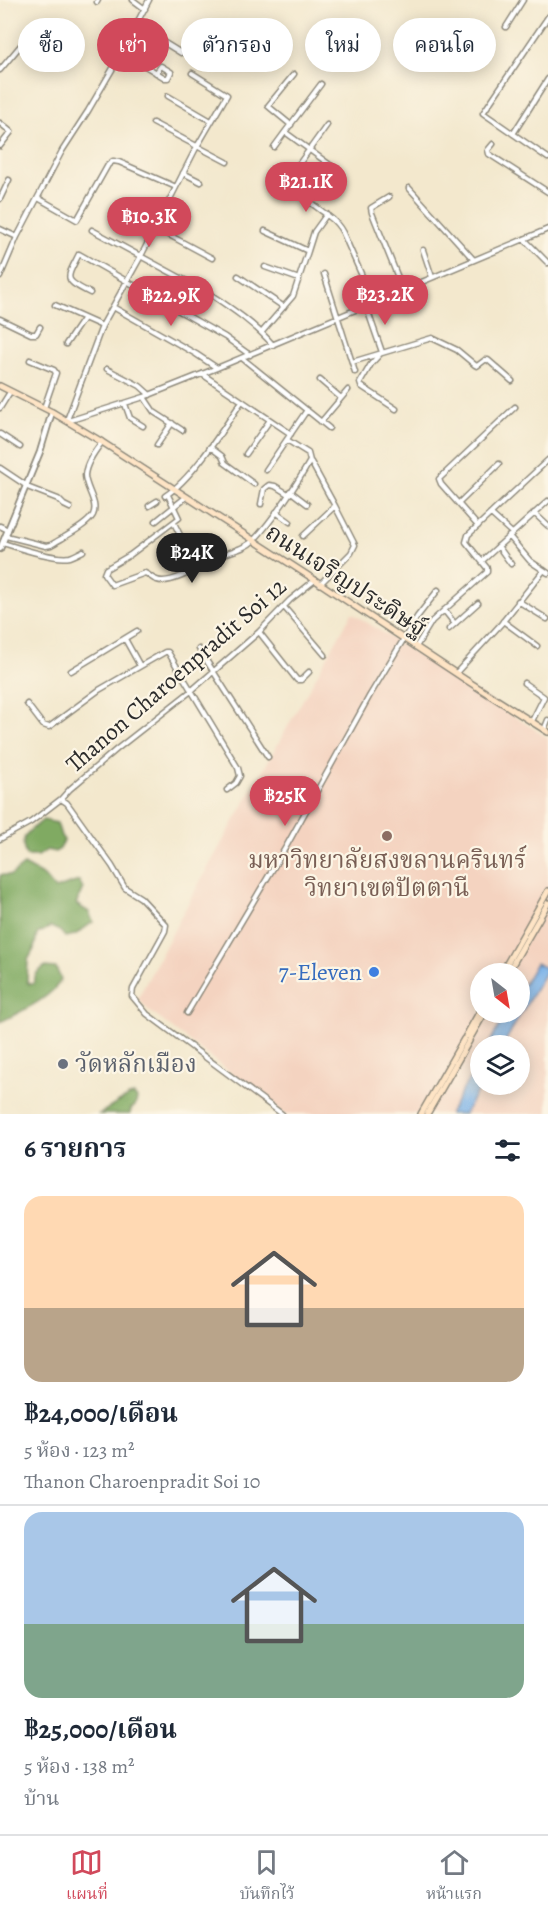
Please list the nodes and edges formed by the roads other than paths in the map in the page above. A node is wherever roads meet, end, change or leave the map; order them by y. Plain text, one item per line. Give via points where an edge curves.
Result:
1 (133, 0) edge
2 (149, 0) edge
3 (523, 0) edge
4 (145, 9) junction
5 (548, 17) edge
6 (140, 18) edge
7 (506, 27) dead end
8 (169, 46) edge
9 (18, 49) edge
10 (181, 53) dead end
11 (0, 70) edge
12 (110, 72) edge
13 (192, 73) dead end
14 (294, 74) dead end
15 (548, 79) edge
16 (321, 84) dead end
17 (543, 87) junction
18 (548, 90) edge
19 (168, 96) dead end
20 (211, 121) junction
21 (0, 123) edge
22 (153, 123) dead end
23 (291, 125) junction
24 (327, 125) dead end
25 (285, 132) junction
26 (513, 134) junction
27 (493, 144) dead end
28 (0, 146) edge
29 (198, 146) junction
30 (274, 147) dead end
31 (310, 150) junction
32 (548, 158) edge
33 (227, 162) dead end
34 (277, 167) dead end
35 (183, 173) junction
36 (293, 176) junction
37 (9, 180) dead end
38 (201, 182) dead end
39 (176, 187) junction
40 (409, 188) dead end
41 (548, 192) edge
42 (389, 197) dead end
43 (38, 198) junction
44 (0, 199) edge
45 (310, 202) junction
46 (327, 214) junction
47 (156, 228) junction
48 (0, 229) edge
49 (548, 229) edge
50 (92, 230) dead end
51 (265, 231) dead end
52 (17, 237) junction
53 (524, 239) junction
54 (423, 250) dead end
55 (308, 251) junction
56 (141, 256) junction
57 (212, 258) dead end
58 (474, 260) junction
59 (548, 263) edge
60 (265, 267) dead end
61 (324, 274) dead end
62 (238, 276) dead end
63 (432, 277) junction
64 (0, 278) edge
65 (299, 279) junction
66 (127, 282) junction
67 (194, 285) dead end
68 (403, 290) junction
69 (207, 292) dead end
70 (90, 293) dead end
71 (374, 303) junction
72 (54, 305) dead end
73 (113, 306) junction
74 (366, 306) junction
75 (284, 307) junction
76 (337, 318) junction
77 (0, 319) edge
78 (83, 319) junction
79 (102, 326) junction
80 (40, 327) dead end
81 (262, 333) junction
82 (66, 344) dead end
83 (273, 345) junction
84 (382, 352) junction
85 (250, 355) junction
86 (242, 358) junction
87 (30, 360) dead end
88 (352, 362) junction
89 (218, 368) junction
90 (107, 369) dead end
91 (355, 372) dead end
92 (202, 374) junction
93 (320, 380) dead end
94 (512, 381) dead end
95 (0, 386) edge
96 (348, 390) dead end
97 (10, 392) junction
98 (150, 395) junction
99 (144, 397) junction
100 (341, 398) junction
101 (242, 401) junction
102 (125, 404) junction
103 (515, 407) dead end
104 (0, 408) edge
105 (44, 408) junction
106 (396, 409) dead end
107 (307, 410) junction
108 (52, 412) junction
109 (270, 420) junction
110 (67, 421) junction
111 (321, 422) junction
112 (172, 423) junction
113 (143, 426) dead end
114 (329, 428) dead end
115 (182, 430) dead end
116 (0, 434) edge
117 (291, 434) junction
118 (287, 440) junction
119 (102, 442) junction
120 (157, 446) dead end
121 (20, 447) dead end
122 (210, 447) junction
123 (246, 454) dead end
124 (548, 460) edge
125 (310, 461) junction
126 (500, 464) dead end
127 (0, 468) edge
128 (266, 470) dead end
129 (254, 484) dead end
130 (27, 487) junction
131 (174, 490) junction
132 (289, 493) junction
133 (186, 497) junction
134 (157, 501) dead end
135 (548, 501) edge
136 (459, 503) junction
137 (261, 504) dead end
138 (308, 504) dead end
139 (150, 506) dead end
140 (174, 506) junction
141 (335, 506) junction
142 (70, 508) dead end
143 (276, 512) junction
144 (534, 513) junction
145 (491, 514) junction
146 (156, 520) dead end
147 (290, 522) dead end
148 (174, 524) junction
149 (0, 526) edge
150 (478, 526) junction
151 (548, 526) edge
152 (7, 533) junction
153 (510, 535) junction
154 (303, 536) dead end
155 (254, 540) junction
156 (2, 546) edge
157 (498, 546) junction
158 (170, 549) dead end
159 (83, 551) dead end
160 (482, 561) junction
161 (511, 564) dead end
162 (546, 572) edge
163 (318, 582) junction
164 (438, 590) dead end
165 (518, 601) junction
166 (478, 603) dead end
167 (284, 607) junction
168 (444, 610) junction
169 (547, 619) edge
170 (503, 621) junction
171 (455, 624) junction
172 (449, 629) dead end
173 (137, 631) dead end
174 (259, 632) junction
175 (125, 639) junction
176 (404, 639) junction
177 (537, 646) dead end
178 (416, 647) junction
179 (199, 649) dead end
180 (325, 655) dead end
181 (140, 666) junction
182 (70, 671) dead end
183 (213, 672) junction
184 (309, 672) dead end
185 (455, 674) junction
186 (524, 683) dead end
187 (191, 691) junction
188 (27, 704) dead end
189 (548, 720) edge
190 (531, 722) junction
191 (546, 731) edge
192 (267, 757) dead end
193 (227, 790) dead end
194 (61, 799) junction
195 (0, 838) edge
196 (548, 891) edge
197 (548, 903) edge
198 (507, 963) edge
199 (513, 963) edge
200 (187, 1013) dead end
201 (474, 1023) edge
202 (478, 1023) edge
203 (467, 1039) junction
204 (276, 1112) edge
205 (282, 1114) edge
206 (421, 1114) edge
207 (427, 1114) edge

1 - 4 street
2 - 4 street
3 - 7 street
4 - 6 street
5 - 26 street via 483,113
8 - 10 street
9 - 11 street
12 - 43 street
13 - 20 street via 227,95
14 - 23 street via 268,106
15 - 17 street
16 - 23 street
17 - 18 street
17 - 26 street
19 - 20 street
20 - 29 street
21 - 28 street via 11,132
22 - 29 street
23 - 25 street
24 - 31 street
25 - 30 street
25 - 31 street
26 - 32 street
27 - 41 street via 489,154
29 - 33 street
29 - 35 street
31 - 36 street
31 - 45 street via 333,171
34 - 36 street
35 - 38 street
35 - 39 street
36 - 45 street via 295,185
37 - 44 street
39 - 43 street via 113,161 77,220
39 - 47 street
40 - 58 street
42 - 68 street via 375,205 372,213
43 - 52 street
45 - 46 street
46 - 55 street via 314,232
46 - 71 street via 343,233
47 - 56 street
47 - 57 street
48 - 52 street
49 - 53 street
50 - 56 street
51 - 55 street
52 - 64 street
53 - 58 street
53 - 59 street
54 - 63 street
55 - 65 street
56 - 66 street
56 - 67 street
58 - 63 street
60 - 65 street
61 - 76 street
62 - 75 street
63 - 68 street
65 - 75 street via 296,291
66 - 70 street via 79,254 69,279
66 - 73 street
66 - 85 street
68 - 71 street
69 - 81 street
71 - 74 street
72 - 78 street
73 - 79 street
73 - 89 street
74 - 76 street
74 - 84 street
75 - 81 street
76 - 83 street
76 - 88 street
77 - 80 street via 31,334 36,334
78 - 79 street
78 - 82 street
79 - 110 street
81 - 83 street
83 - 85 street
84 - 88 street
84 - 94 street via 435,339 477,366 488,360
84 - 106 street via 360,383 363,389
85 - 86 street
86 - 89 street
86 - 107 street
87 - 105 street via 54,370
88 - 91 street
89 - 92 street
90 - 98 street
92 - 98 street
92 - 101 street
93 - 100 street
95 - 97 main road, ถนนเจริญประดิษฐ์
96 - 100 street
97 - 104 street
97 - 105 main road, ถนนเจริญประดิษฐ์
98 - 99 street
99 - 102 street
99 - 112 street via 154,412
100 - 111 street
101 - 109 street
101 - 122 street
102 - 110 street
102 - 113 street via 130,418
103 - 136 street via 439,479
105 - 108 main road, ถนนเจริญประดิษฐ์
107 - 111 street
107 - 117 street
108 - 110 main road, ถนนเจริญประดิษฐ์
108 - 130 street
109 - 117 street
109 - 123 street
110 - 119 main road, ถนนเจริญประดิษฐ์
111 - 114 street
112 - 115 street
112 - 120 street
116 - 121 street
117 - 118 street
118 - 125 street via 308,453
118 - 128 street
119 - 131 main road, ถนนเจริญประดิษฐ์
119 - 152 street via 85,477 94,506 87,521 51,545
122 - 129 street
122 - 131 street
124 - 145 street
125 - 132 street
125 - 141 street
126 - 136 street
127 - 130 street
130 - 142 street
130 - 152 street
131 - 133 main road, ถนนเจริญประดิษฐ์
131 - 140 street via 166,495
132 - 137 street via 269,485 264,489
132 - 138 street
132 - 143 street
133 - 140 street
133 - 155 main road, ถนนเจริญประดิษฐ์
134 - 139 street
135 - 144 street
136 - 150 street
140 - 146 street
140 - 148 street via 179,518
141 - 154 street
141 - 163 street, Thanon Charoenpradit Soi 12 via 355,545
143 - 147 street
143 - 155 street
144 - 151 street
144 - 153 street
145 - 150 street
145 - 153 street
148 - 155 street via 106,569 104,574 109,583 115,585 145,573 164,581 187,574
148 - 158 street via 181,537
149 - 152 street
150 - 160 street via 466,542
152 - 156 street
153 - 157 street
153 - 162 street via 523,555
155 - 163 main road, ถนนเจริญประดิษฐ์
156 - 159 street via 65,557
157 - 160 street
157 - 161 street
160 - 168 street via 487,572
162 - 165 street
163 - 167 street, Thanon Charoenpradit Soi 12
163 - 176 main road, ถนนเจริญประดิษฐ์
164 - 176 street
165 - 169 street
165 - 170 street
166 - 171 street
167 - 174 street, Thanon Charoenpradit Soi 12
167 - 180 street
168 - 171 street
168 - 178 street
170 - 177 street
170 - 185 street
171 - 172 street
173 - 175 street
174 - 183 street, Thanon Charoenpradit Soi 12
174 - 184 street via 297,680
175 - 181 street
175 - 182 street
176 - 178 main road, ถนนเจริญประดิษฐ์
176 - 200 street
178 - 185 main road, ถนนเจริญประดิษฐ์
179 - 183 street
181 - 187 street via 168,652
181 - 188 street via 49,727
183 - 187 street, Thanon Charoenpradit Soi 12
183 - 192 street
185 - 190 main road, ถนนเจริญประดิษฐ์
186 - 190 street via 544,697
187 - 193 street via 240,773
187 - 194 street, Thanon Charoenpradit Soi 12
189 - 191 street
190 - 191 main road, ถนนเจริญประดิษฐ์
194 - 195 street, Thanon Charoenpradit Soi 12 via 31,822
194 - 204 street via 125,888 141,898 166,925 132,996 154,1019
196 - 198 main road
197 - 199 main road
201 - 203 main road
202 - 203 main road
203 - 206 main road
203 - 207 main road
204 - 205 street

